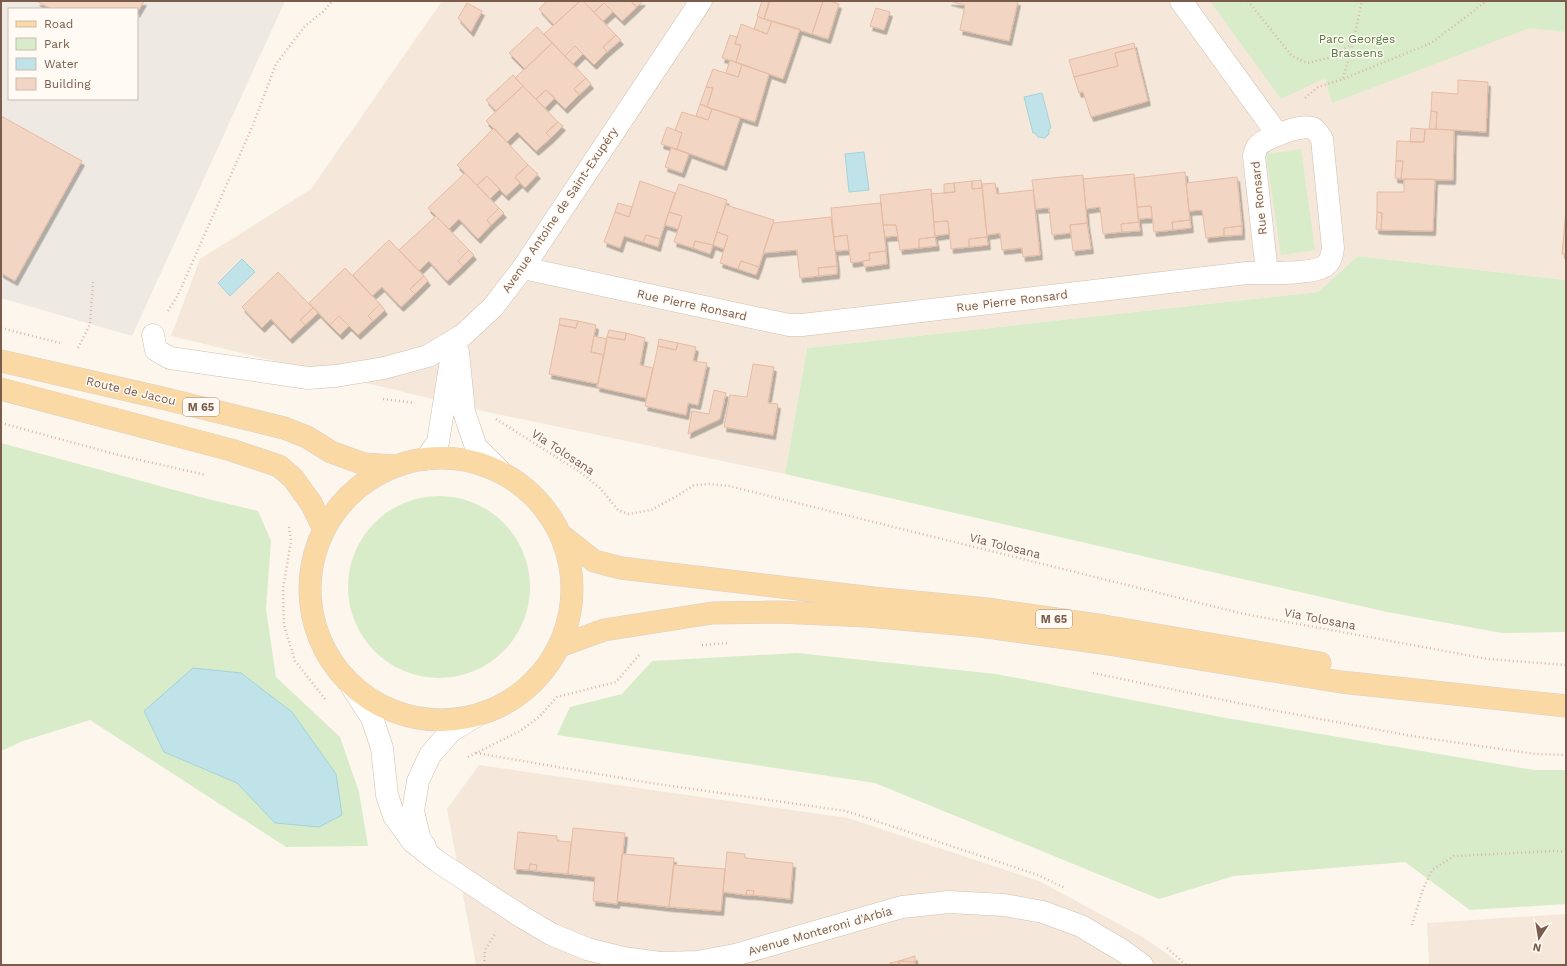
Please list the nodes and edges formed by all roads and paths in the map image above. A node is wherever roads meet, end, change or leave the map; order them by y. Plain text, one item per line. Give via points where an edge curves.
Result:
1 (332, 1) edge
2 (701, 1) edge
3 (1181, 1) edge
4 (1248, 1) edge
5 (1362, 1) edge
6 (1486, 1) edge
7 (1353, 43) junction
8 (1343, 79) junction
9 (1278, 135) junction
10 (523, 268) junction
11 (1267, 273) junction
12 (93, 281) dead end
13 (153, 335) joint
14 (460, 343) junction
15 (78, 348) dead end
16 (1, 361) edge
17 (1, 389) edge
18 (491, 418) dead end
19 (1, 423) edge
20 (426, 459) junction
21 (395, 466) junction
22 (501, 472) junction
23 (207, 475) dead end
24 (289, 526) dead end
25 (324, 529) junction
26 (560, 534) junction
27 (730, 643) dead end
28 (560, 646) junction
29 (700, 646) dead end
30 (641, 653) dead end
31 (1566, 666) edge
32 (1085, 671) dead end
33 (352, 686) junction
34 (329, 703) dead end
35 (1560, 706) edge
36 (476, 716) junction
37 (476, 753) junction
38 (1566, 755) edge
39 (466, 758) dead end
40 (1566, 852) edge
41 (437, 861) junction
42 (1066, 888) dead end
43 (1412, 925) dead end
44 (1162, 944) dead end
45 (1142, 965) edge
46 (1186, 965) edge

1 - 13 path via 305,26 276,64 253,125 178,295
2 - 10 street, Avenue Antoine de Saint-Exupéry
3 - 9 street
4 - 7 path via 1292,56 1307,63 1332,57
5 - 7 path
6 - 8 path via 1431,43
7 - 8 path
8 - 9 path via 1318,88 1294,108
9 - 11 street, Rue Ronsard via 1265,140 1257,147 1254,156
9 - 11 street, Rue Pierre Ronsard via 1311,127 1322,139 1333,248 1327,264 1320,269
10 - 11 street, Rue Pierre Ronsard via 789,325 1247,273
10 - 14 street, Avenue Antoine de Saint-Exupéry via 494,307
12 - 15 path via 90,324
13 - 14 street, Avenue Antoine de Saint-Exupéry via 156,350 170,358 308,378 384,368 428,356
14 - 20 street, Avenue Antoine de Saint-Exupéry via 450,366 438,442
14 - 22 street via 464,412 476,448
16 - 21 main road, Route de Jacou / M 65 via 284,428 307,437 331,452 364,464
17 - 25 main road via 231,450 279,466 293,478 311,503
18 - 31 path, Via Tolosana via 498,419 580,472 600,488 618,510 628,514 651,510 694,485 729,486 1244,614 1488,659
19 - 23 path via 122,456
20 - 21 main road
20 - 22 main road via 464,460
21 - 25 main road via 366,481 342,502
22 - 26 main road via 536,498
24 - 34 path via 291,542 283,589 284,625 295,662
25 - 33 main road via 310,570 311,613 326,653
26 - 28 main road via 569,561 572,590 569,618
26 - 35 main road, M 65 via 594,561 621,568 987,609 1104,626
27 - 29 path
28 - 35 main road, M 65 via 604,630 712,613 779,612 867,616 980,626 1341,682
28 - 36 main road via 539,677 527,687 510,701
30 - 37 path via 616,682 557,696 540,717 520,731
32 - 38 path via 1412,736 1535,754
33 - 36 main road via 389,710 425,719
33 - 41 street, Avenue Monteroni d'Arbia via 372,718 382,748 387,795 394,816 413,842
36 - 41 street, Avenue Monteroni d'Arbia via 451,731 430,755 418,781 413,812 420,840
37 - 39 path
37 - 42 path via 846,811 1038,875
40 - 43 path via 1454,856 1432,870
41 - 45 street, Avenue Monteroni d'Arbia via 551,934 588,949 623,958 660,963 697,962 735,955 902,907 949,902 1004,905 1043,912 1081,926
44 - 46 path

